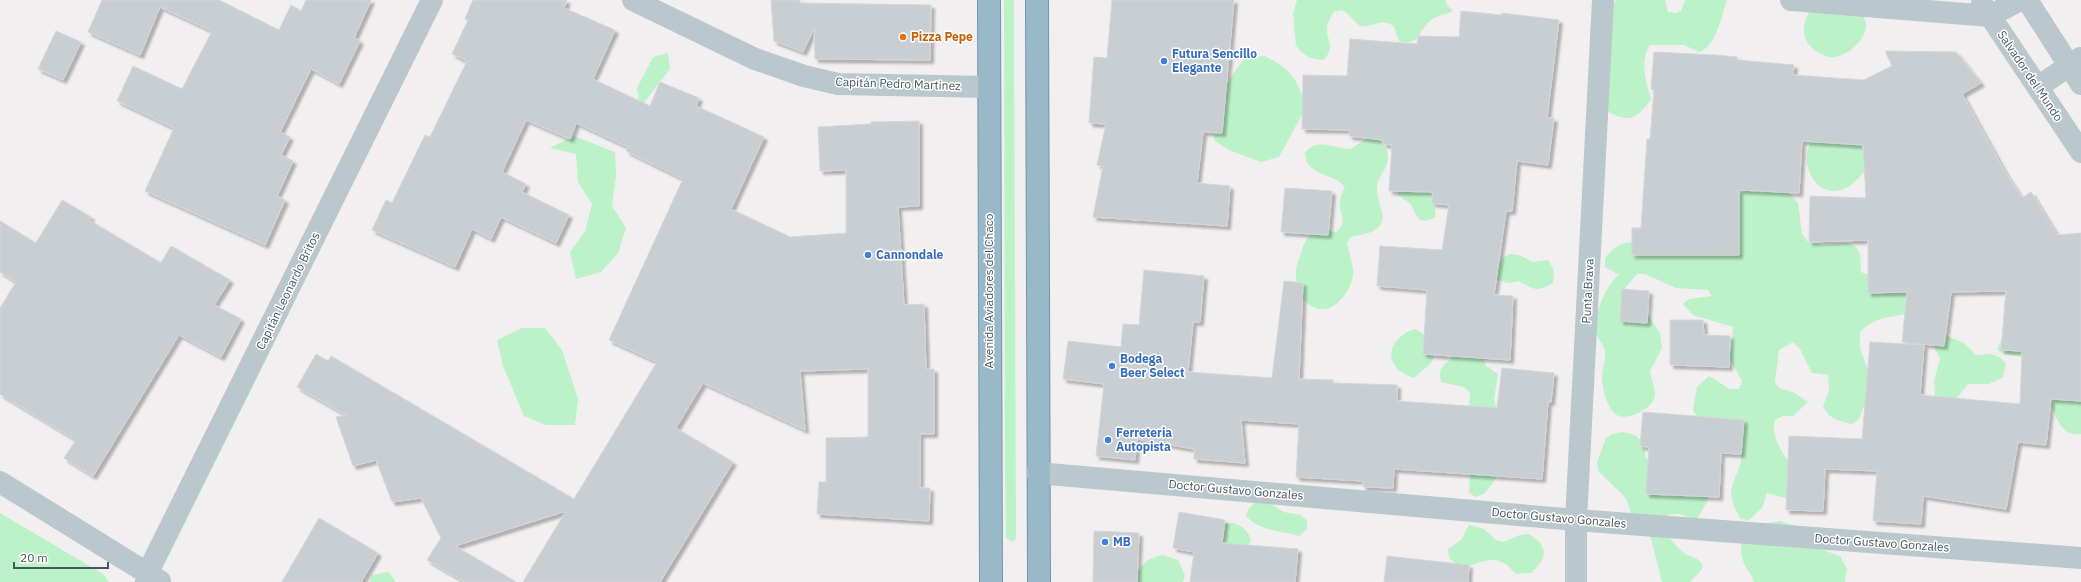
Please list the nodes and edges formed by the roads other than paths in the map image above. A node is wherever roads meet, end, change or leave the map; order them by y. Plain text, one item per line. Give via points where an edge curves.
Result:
1 (432, 0) edge
2 (633, 0) edge
3 (989, 0) edge
4 (1037, 0) edge
5 (1603, 0) edge
6 (1791, 0) edge
7 (2020, 0) edge
8 (2027, 0) edge
9 (1985, 8) edge
10 (2075, 61) edge
11 (2081, 84) edge
12 (988, 87) junction
13 (2038, 87) junction
14 (2081, 152) edge
15 (1037, 474) junction
16 (0, 482) edge
17 (1576, 520) junction
18 (2081, 558) edge
19 (151, 579) edge
20 (991, 582) edge
21 (1039, 582) edge
22 (1576, 582) edge

1 - 19 street, Capitán Leonardo Britos
2 - 12 street, Capitán Pedro Martinez via 754,59 804,76 838,84
3 - 12 highway, Avenida Aviadores del Chaco
4 - 15 highway
5 - 17 street, Punta Brava
6 - 9 street
7 - 9 street
8 - 10 street
9 - 13 street, Salvador del Mundo
10 - 11 street
10 - 13 street
12 - 20 highway, Avenida Aviadores del Chaco
13 - 14 street, Salvador del Mundo
15 - 17 street, Doctor Gustavo Gonzales
15 - 21 highway
16 - 19 street
17 - 18 street, Doctor Gustavo Gonzales
17 - 22 street, Punta Brava

